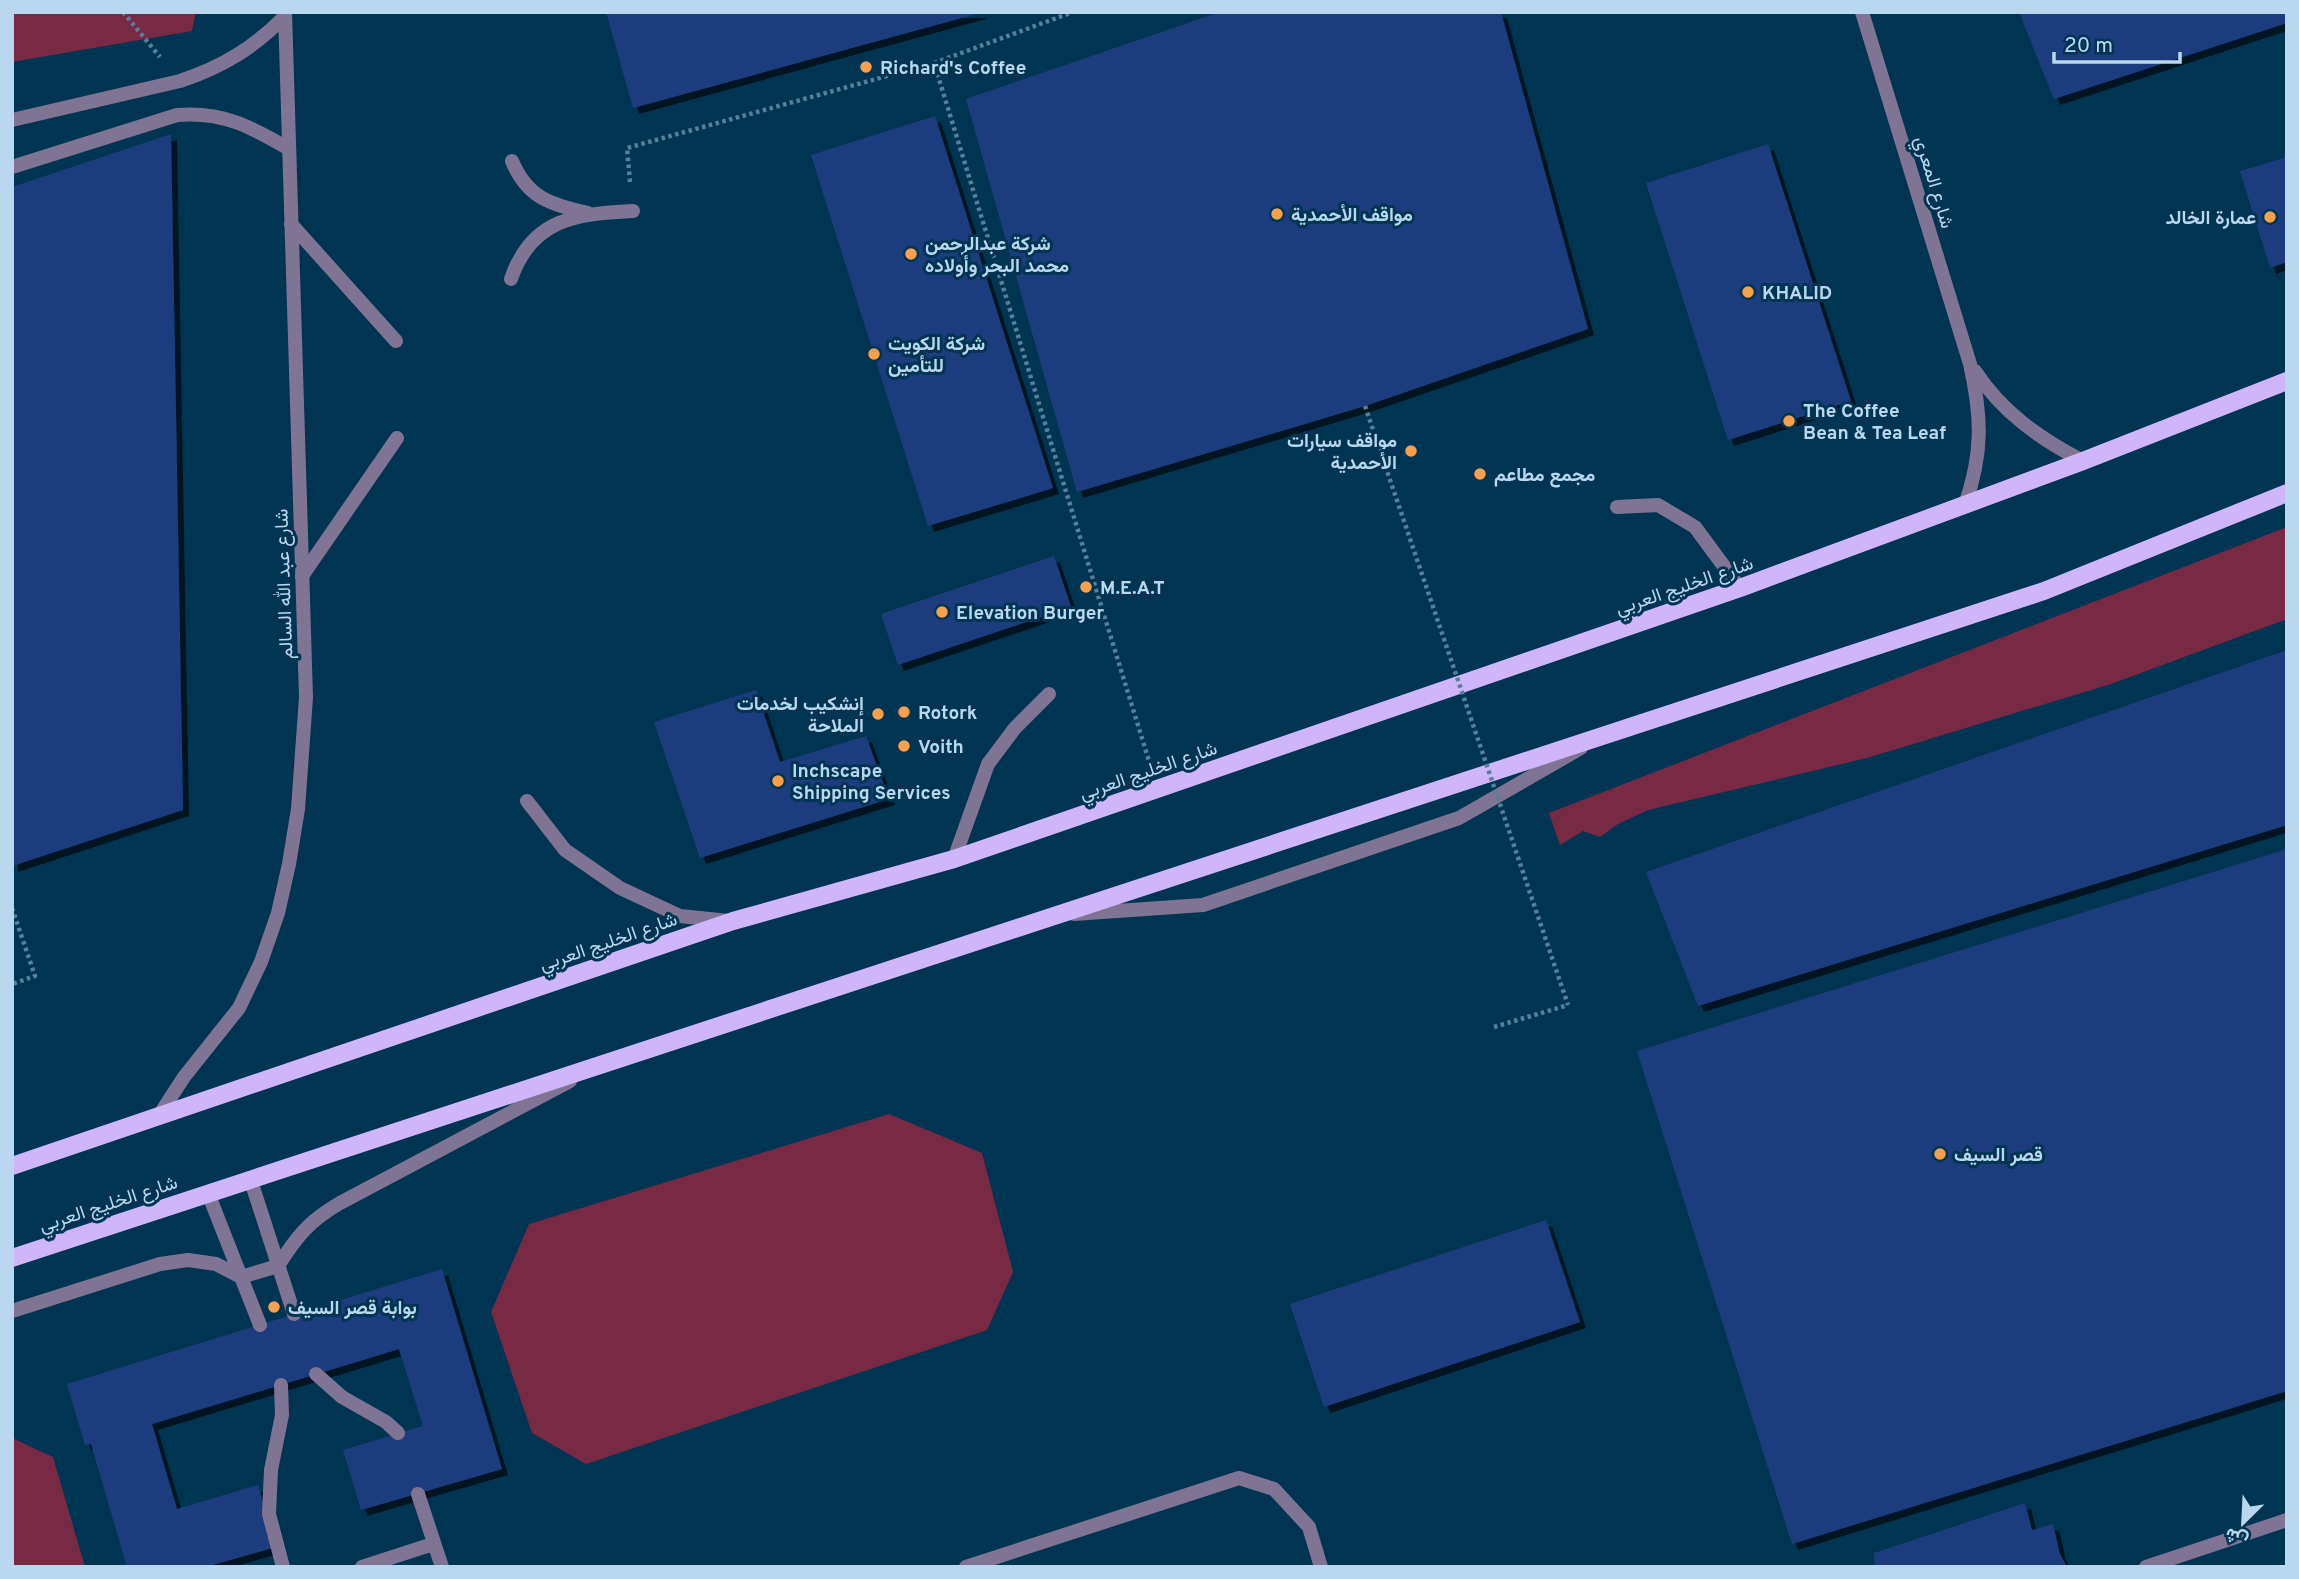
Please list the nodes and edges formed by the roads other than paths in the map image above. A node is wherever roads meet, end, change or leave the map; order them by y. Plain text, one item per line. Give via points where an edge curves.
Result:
1 (1862, 12) edge
2 (285, 14) edge
3 (12, 120) edge
4 (289, 149) junction
5 (512, 161) dead end
6 (12, 167) edge
7 (633, 211) road end
8 (590, 214) junction
9 (291, 224) junction
10 (512, 279) dead end
11 (396, 341) dead end
12 (1970, 364) junction
13 (2287, 381) edge
14 (397, 438) dead end
15 (2083, 461) junction
16 (2287, 493) edge
17 (1965, 505) junction
18 (1618, 507) dead end
19 (302, 576) junction
20 (1740, 588) junction
21 (1049, 694) dead end
22 (1603, 736) junction
23 (527, 801) dead end
24 (954, 859) junction
25 (1055, 915) junction
26 (733, 921) junction
27 (609, 1061) junction
28 (158, 1117) junction
29 (12, 1166) edge
30 (250, 1178) junction
31 (208, 1192) junction
32 (12, 1258) edge
33 (278, 1266) junction
34 (242, 1277) junction
35 (12, 1311) edge
36 (294, 1314) dead end
37 (260, 1325) dead end
38 (316, 1374) dead end
39 (281, 1385) dead end
40 (398, 1433) dead end
41 (418, 1494) dead end
42 (2287, 1520) edge
43 (433, 1544) junction
44 (283, 1567) edge
45 (362, 1567) edge
46 (442, 1567) edge
47 (966, 1567) edge
48 (1321, 1567) edge
49 (2146, 1567) edge

1 - 12 street, شارع المعري
2 - 3 street via 248,50 180,81
2 - 4 street, شارع عبد الله السالم
4 - 6 street via 241,123 199,113 177,115
4 - 9 street, شارع عبد الله السالم
5 - 8 street via 534,194
7 - 8 street
8 - 10 street via 559,221 544,230 518,260
9 - 11 street
9 - 19 street, شارع عبد الله السالم
12 - 15 street, شارع المعري via 1987,389 2031,431
12 - 17 street, شارع المعري via 1980,421 1974,478
13 - 15 main road, شارع الخليج العربي
14 - 19 street
15 - 17 main road, شارع الخليج العربي
16 - 22 main road, شارع الخليج العربي via 2044,591
17 - 20 main road, شارع الخليج العربي
18 - 20 street via 1658,505 1695,527
19 - 28 street, شارع عبد الله السالم via 303,753 278,914 239,1008
20 - 24 main road, شارع الخليج العربي
21 - 24 street via 1015,727 988,764
22 - 25 main road, شارع الخليج العربي
22 - 25 street via 1460,818 1203,905
23 - 26 street via 565,850 620,888 680,916
24 - 26 main road, شارع الخليج العربي
25 - 27 main road, شارع الخليج العربي
26 - 28 main road, شارع الخليج العربي
27 - 30 main road, شارع الخليج العربي
27 - 33 street via 322,1213
28 - 29 main road, شارع الخليج العربي
30 - 31 main road, شارع الخليج العربي
30 - 33 street
31 - 32 main road, شارع الخليج العربي
31 - 34 street
33 - 34 street
33 - 36 street
34 - 35 street via 216,1264 188,1260 160,1264
34 - 37 street
38 - 40 street via 342,1398
39 - 44 street via 282,1415 271,1470 269,1514
41 - 43 street
42 - 49 street
43 - 45 street
43 - 46 street
47 - 48 street via 1239,1478 1274,1489 1309,1527

